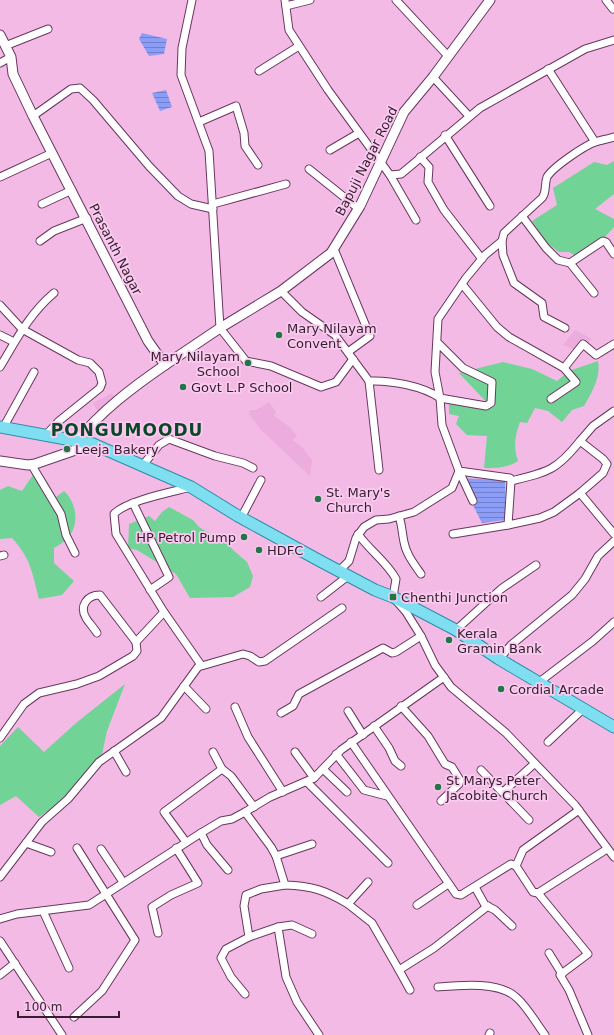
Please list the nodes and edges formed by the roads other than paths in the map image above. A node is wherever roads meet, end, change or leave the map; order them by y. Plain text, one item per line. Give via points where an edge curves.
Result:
1 (192, 0) edge
2 (310, 0) edge
3 (396, 0) edge
4 (490, 0) edge
5 (606, 0) edge
6 (286, 3) edge
7 (613, 9) dead end
8 (48, 29) dead end
9 (0, 35) edge
10 (614, 40) edge
11 (5, 46) junction
12 (300, 46) junction
13 (448, 56) junction
14 (11, 57) junction
15 (0, 62) edge
16 (548, 69) junction
17 (260, 71) dead end
18 (433, 77) junction
19 (33, 116) junction
20 (469, 116) junction
21 (199, 122) junction
22 (359, 133) junction
23 (445, 136) junction
24 (614, 137) edge
25 (595, 142) junction
26 (330, 150) dead end
27 (52, 153) junction
28 (420, 157) junction
29 (380, 162) junction
30 (258, 165) dead end
31 (309, 169) dead end
32 (390, 175) junction
33 (0, 177) edge
34 (286, 184) dead end
35 (72, 190) junction
36 (42, 204) dead end
37 (213, 206) junction
38 (490, 206) dead end
39 (359, 209) junction
40 (522, 216) junction
41 (87, 218) junction
42 (416, 220) dead end
43 (40, 241) dead end
44 (502, 241) junction
45 (334, 249) junction
46 (614, 254) edge
47 (482, 259) junction
48 (570, 263) junction
49 (462, 284) junction
50 (281, 291) junction
51 (54, 293) dead end
52 (594, 293) dead end
53 (0, 306) edge
54 (220, 328) junction
55 (565, 328) dead end
56 (22, 329) junction
57 (0, 334) edge
58 (14, 342) junction
59 (437, 342) junction
60 (614, 344) edge
61 (348, 352) junction
62 (353, 359) junction
63 (165, 365) junction
64 (0, 367) edge
65 (564, 368) junction
66 (34, 372) dead end
67 (369, 381) junction
68 (440, 398) junction
69 (551, 399) dead end
70 (614, 411) edge
71 (2, 427) edge
72 (45, 436) junction
73 (580, 441) junction
74 (76, 442) junction
75 (93, 444) junction
76 (0, 461) edge
77 (31, 464) junction
78 (143, 465) junction
79 (253, 468) dead end
80 (379, 470) dead end
81 (459, 471) junction
82 (261, 480) dead end
83 (511, 481) junction
84 (191, 487) junction
85 (580, 493) junction
86 (473, 501) dead end
87 (133, 503) junction
88 (399, 516) junction
89 (241, 518) junction
90 (508, 525) junction
91 (358, 534) junction
92 (453, 534) dead end
93 (614, 534) edge
94 (614, 541) edge
95 (75, 553) dead end
96 (536, 565) dead end
97 (343, 573) junction
98 (421, 574) dead end
99 (150, 590) junction
100 (321, 597) dead end
101 (393, 597) junction
102 (342, 608) dead end
103 (164, 612) junction
104 (614, 622) edge
105 (456, 630) junction
106 (97, 633) dead end
107 (421, 636) junction
108 (136, 642) junction
109 (499, 659) junction
110 (201, 665) junction
111 (444, 677) junction
112 (538, 683) junction
113 (184, 686) junction
114 (401, 706) junction
115 (235, 707) dead end
116 (206, 709) dead end
117 (348, 710) dead end
118 (583, 710) junction
119 (281, 713) dead end
120 (374, 726) junction
121 (614, 727) edge
122 (363, 735) junction
123 (0, 738) edge
124 (351, 742) junction
125 (548, 742) dead end
126 (114, 751) junction
127 (213, 752) dead end
128 (295, 752) dead end
129 (336, 754) junction
130 (534, 764) junction
131 (401, 766) dead end
132 (222, 769) junction
133 (323, 769) junction
134 (481, 770) dead end
135 (126, 772) dead end
136 (314, 778) junction
137 (308, 782) junction
138 (283, 792) junction
139 (347, 792) dead end
140 (503, 792) junction
141 (387, 796) junction
142 (441, 801) dead end
143 (254, 807) junction
144 (579, 810) junction
145 (245, 812) junction
146 (529, 820) dead end
147 (201, 833) junction
148 (186, 842) junction
149 (26, 843) junction
150 (312, 844) dead end
151 (78, 848) dead end
152 (176, 848) junction
153 (101, 849) dead end
154 (607, 849) junction
155 (51, 852) dead end
156 (276, 856) junction
157 (614, 857) edge
158 (388, 863) dead end
159 (516, 866) junction
160 (228, 870) dead end
161 (0, 877) edge
162 (123, 882) junction
163 (368, 882) dead end
164 (448, 884) junction
165 (285, 885) junction
166 (475, 887) junction
167 (538, 893) junction
168 (105, 894) junction
169 (348, 904) junction
170 (416, 905) dead end
171 (488, 906) junction
172 (43, 911) junction
173 (0, 919) edge
174 (512, 926) dead end
175 (278, 927) junction
176 (158, 933) dead end
177 (312, 934) dead end
178 (249, 937) junction
179 (0, 941) edge
180 (549, 953) dead end
181 (15, 963) junction
182 (69, 968) dead end
183 (399, 970) junction
184 (0, 974) edge
185 (562, 974) junction
186 (438, 987) dead end
187 (410, 990) dead end
188 (245, 994) dead end
189 (74, 1017) dead end
190 (62, 1035) edge
191 (318, 1035) edge
192 (545, 1035) edge
193 (588, 1035) edge

1 - 21 street via 182,48 181,75
2 - 6 street
3 - 13 street
4 - 13 street, Bapuji Nagar Road
5 - 7 street
6 - 12 street via 289,30
8 - 11 street
9 - 11 street, Prasanth Nagar
10 - 16 street via 584,49
11 - 14 street, Prasanth Nagar
12 - 17 street
12 - 22 street
13 - 18 street, Bapuji Nagar Road
14 - 15 street
14 - 19 street, Prasanth Nagar via 13,74
16 - 20 street
16 - 25 street
18 - 20 street
18 - 29 street, Bapuji Nagar Road via 404,112
19 - 27 street, Prasanth Nagar
19 - 37 street via 71,89 80,88 178,196 191,204
20 - 23 street
21 - 30 street via 236,106 245,146
21 - 37 street via 209,151
22 - 26 street
22 - 29 street
23 - 28 street
23 - 38 street
24 - 25 street
25 - 40 street via 548,177 546,194
27 - 33 street
27 - 35 street, Prasanth Nagar
28 - 32 street via 401,174
28 - 47 street via 429,167 428,182 444,210
29 - 32 street
29 - 39 street, Bapuji Nagar Road
31 - 39 street
32 - 42 street
34 - 37 street
35 - 36 street
35 - 41 street, Prasanth Nagar
37 - 54 street
39 - 45 street, Bapuji Nagar Road
40 - 44 street via 504,233
40 - 48 street via 558,260
41 - 43 street via 54,231
41 - 63 street, Prasanth Nagar via 148,341
44 - 47 street
44 - 55 street via 503,255 514,283 542,303 544,317
45 - 50 street, Bapuji Nagar Road
45 - 61 street via 370,336
46 - 48 street via 603,241
47 - 49 street
48 - 52 street
49 - 59 street via 438,319
49 - 65 street via 497,327 509,337
50 - 54 street, Bapuji Nagar Road
50 - 61 street via 302,312 335,336
51 - 56 street via 41,304
53 - 56 street
54 - 62 street via 246,361 272,366 321,387 336,382
54 - 63 street, Bapuji Nagar Road
56 - 58 street
56 - 72 street via 78,360 90,363 99,372 102,381 100,388 59,421
57 - 58 street
58 - 64 street
59 - 68 street via 435,372
59 - 68 street via 464,368 493,384 491,403 486,406
60 - 65 street via 596,355 584,344
61 - 62 street
62 - 67 street
63 - 74 street via 93,421
65 - 69 street via 576,382
66 - 71 street
67 - 68 street via 386,380 432,393
67 - 80 street
68 - 81 street via 442,425
70 - 73 street via 593,426
71 - 72 main road
72 - 74 main road
73 - 83 street via 564,460 545,472
73 - 85 street via 607,464 603,473
74 - 75 main road
75 - 77 street
75 - 78 main road
76 - 77 street
77 - 95 street via 60,514
78 - 79 street via 159,445 169,439
78 - 84 main road
81 - 83 street via 507,476
81 - 86 street
81 - 88 street via 452,488 414,512
82 - 89 street
83 - 90 street
84 - 87 street
84 - 89 main road
85 - 90 street via 554,512
85 - 93 street
87 - 99 street via 169,577
87 - 99 street via 114,514 116,534
88 - 91 street via 376,520
88 - 98 street via 404,543
89 - 97 main road
90 - 92 street
91 - 97 street
91 - 101 street via 396,579
94 - 109 street via 598,556 572,595 511,645
96 - 105 street via 501,589
97 - 100 street
97 - 101 main road
99 - 103 street
101 - 105 main road
101 - 107 street
102 - 110 street via 265,662 259,662 243,654
103 - 108 street
103 - 110 street
104 - 112 street
105 - 109 main road
106 - 108 street via 85,617 83,608 86,600 93,595 100,596
107 - 111 street via 434,665
107 - 119 street via 396,652 392,653 383,648 335,673 299,694 293,706
108 - 123 street via 137,651 133,656 99,676 39,693 24,704
109 - 112 main road
110 - 113 street
111 - 114 street
111 - 130 street via 450,687 506,733
112 - 118 main road
113 - 116 street
113 - 126 street via 161,718
114 - 120 street
114 - 142 street via 418,724 445,764 452,767 460,780
115 - 138 street via 248,737
117 - 122 street
118 - 121 main road
118 - 125 street
120 - 122 street
120 - 131 street via 389,748 394,761
122 - 124 street
124 - 129 street
124 - 141 street
126 - 135 street
126 - 149 street via 99,762 68,799 42,822
127 - 132 street
128 - 136 street
129 - 133 street
129 - 141 street via 364,790
130 - 140 street
130 - 144 street
132 - 143 street via 231,776
132 - 148 street via 164,812
133 - 136 street
133 - 139 street
134 - 140 street
136 - 137 street
137 - 138 street
137 - 158 street
138 - 143 street
140 - 146 street
141 - 164 street
143 - 145 street
144 - 154 street
144 - 159 street via 523,850
145 - 147 street via 221,821
145 - 156 street
147 - 148 street
147 - 160 street via 207,845
148 - 152 street
149 - 155 street
149 - 161 street
150 - 156 street
151 - 168 street
152 - 162 street
152 - 176 street via 198,883 152,907
153 - 162 street
154 - 157 street
154 - 167 street
156 - 165 street
159 - 166 street via 507,866
159 - 167 street via 533,892
162 - 168 street
163 - 169 street
164 - 166 street via 456,894 461,895
164 - 170 street
165 - 169 street via 308,886
165 - 178 street via 261,889 246,895 244,906
166 - 171 street
167 - 185 street via 588,954
168 - 172 street via 89,905
168 - 189 street via 135,940 102,991
169 - 183 street via 372,923
171 - 174 street
171 - 183 street via 434,948
172 - 173 street
172 - 182 street
175 - 177 street via 292,925
175 - 178 street
175 - 191 street via 286,977 297,1002
178 - 188 street via 226,949 221,958 231,977
179 - 181 street
180 - 185 street
181 - 184 street
181 - 190 street
183 - 187 street
185 - 193 street via 560,975
186 - 192 street via 474,984 505,990 516,997

